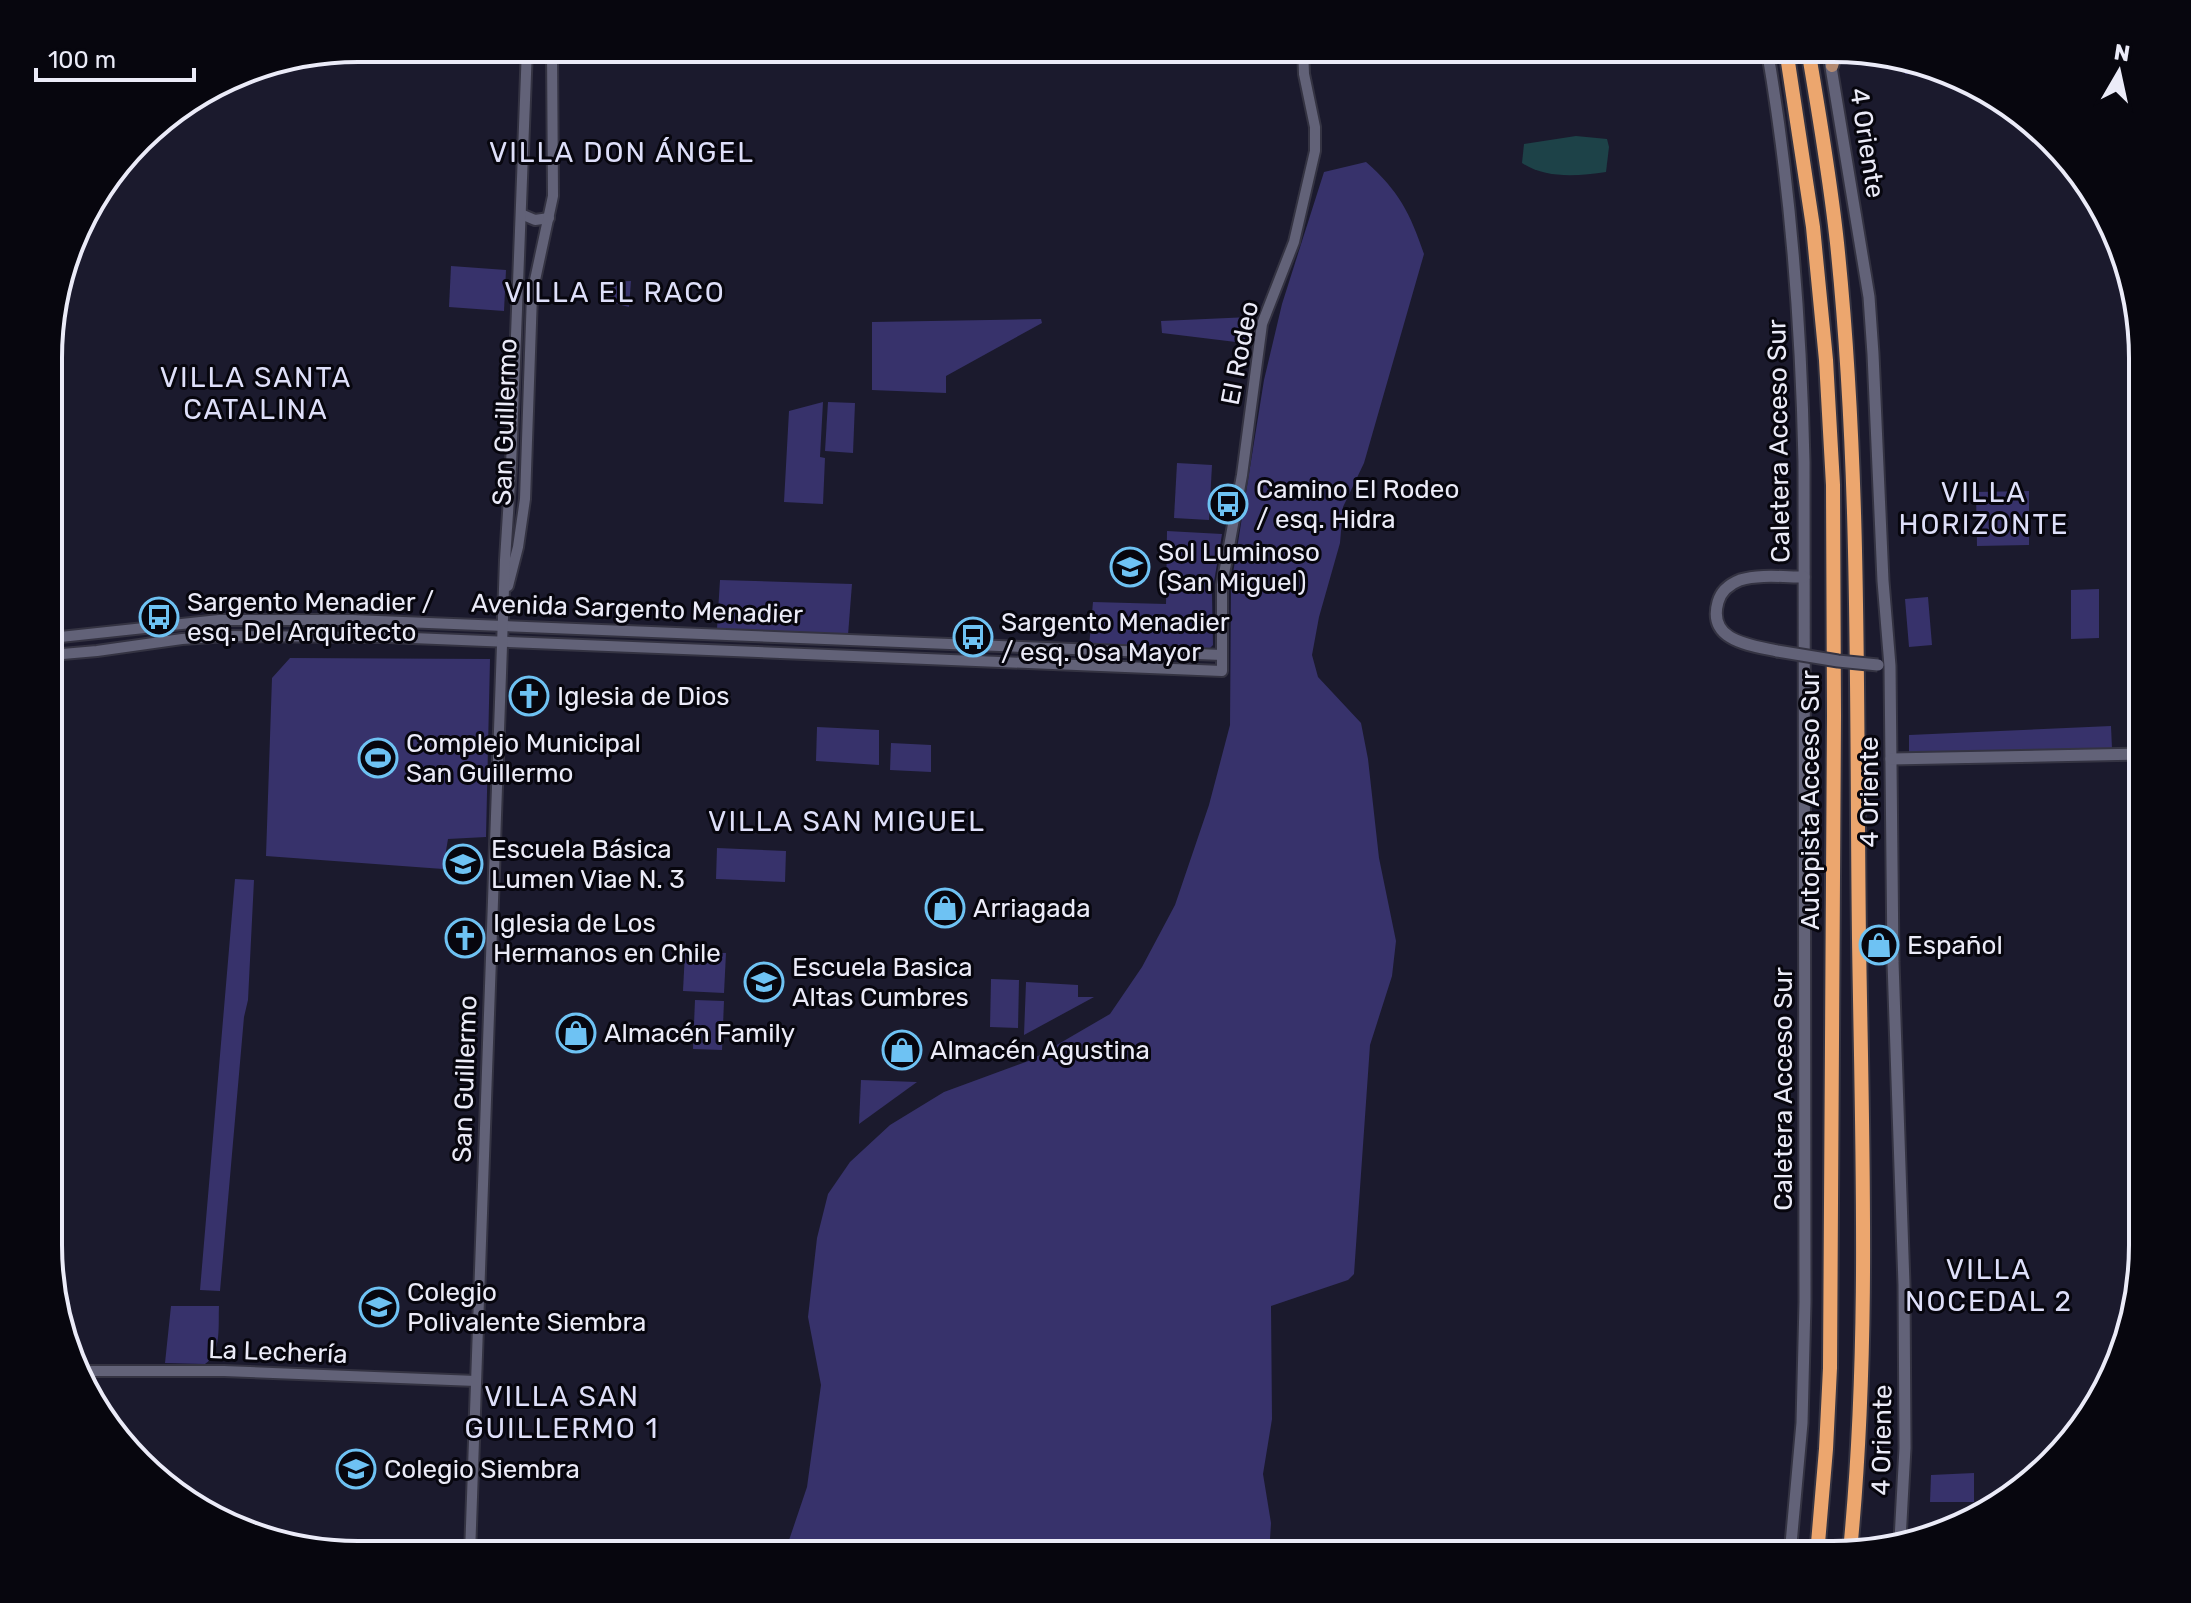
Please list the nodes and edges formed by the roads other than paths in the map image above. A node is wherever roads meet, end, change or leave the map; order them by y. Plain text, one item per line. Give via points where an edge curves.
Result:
1 (526, 62) edge
2 (552, 62) edge
3 (1304, 62) edge
4 (1769, 62) edge
5 (1788, 62) edge
6 (1810, 62) edge
7 (1831, 62) edge
8 (1833, 62) edge
9 (1832, 66) junction
10 (521, 214) junction
11 (549, 218) junction
12 (1804, 577) junction
13 (504, 605) junction
14 (503, 627) junction
15 (62, 637) edge
16 (503, 641) junction
17 (62, 654) edge
18 (1222, 655) junction
19 (1884, 665) junction
20 (1222, 671) joint
21 (2129, 754) edge
22 (1891, 759) junction
23 (91, 1371) edge
24 (476, 1381) junction
25 (1900, 1533) edge
26 (1851, 1540) edge
27 (470, 1541) edge
28 (1791, 1541) edge
29 (1818, 1541) edge

1 - 10 street, San Guillermo
2 - 11 street, San Guillermo
3 - 18 street, El Rodeo via 1315,151 1294,242 1262,324 1222,585
4 - 12 main road, Caletera Acceso Sur via 1797,285
5 - 29 highway, Autopista Acceso Sur via 1815,242 1833,499 1830,1368
6 - 26 highway, Autopista Acceso Sur via 1836,241 1855,531 1863,1299
7 - 9 main road, 4 Oriente
8 - 9 main road
9 - 19 main road, 4 Oriente via 1869,297
10 - 11 street
10 - 13 street, San Guillermo
11 - 13 street, San Guillermo via 531,305 524,513
12 - 19 main road, bridge via 1746,578 1730,585 1718,601 1721,628 1741,643
12 - 28 main road, Caletera Acceso Sur via 1805,1302
13 - 14 street, San Guillermo
14 - 15 street, Avenida Sargento Menadier via 240,619
14 - 16 street, San Guillermo
14 - 18 street, Avenida Sargento Menadier
16 - 17 street, Avenida Sargento Menadier via 228,636
16 - 20 street, Avenida Sargento Menadier
16 - 24 street, San Guillermo
18 - 20 street, El Rodeo
19 - 22 main road, 4 Oriente
21 - 22 main road
22 - 25 main road, 4 Oriente via 1905,1315
23 - 24 street, La Lechería
24 - 27 street, San Guillermo

